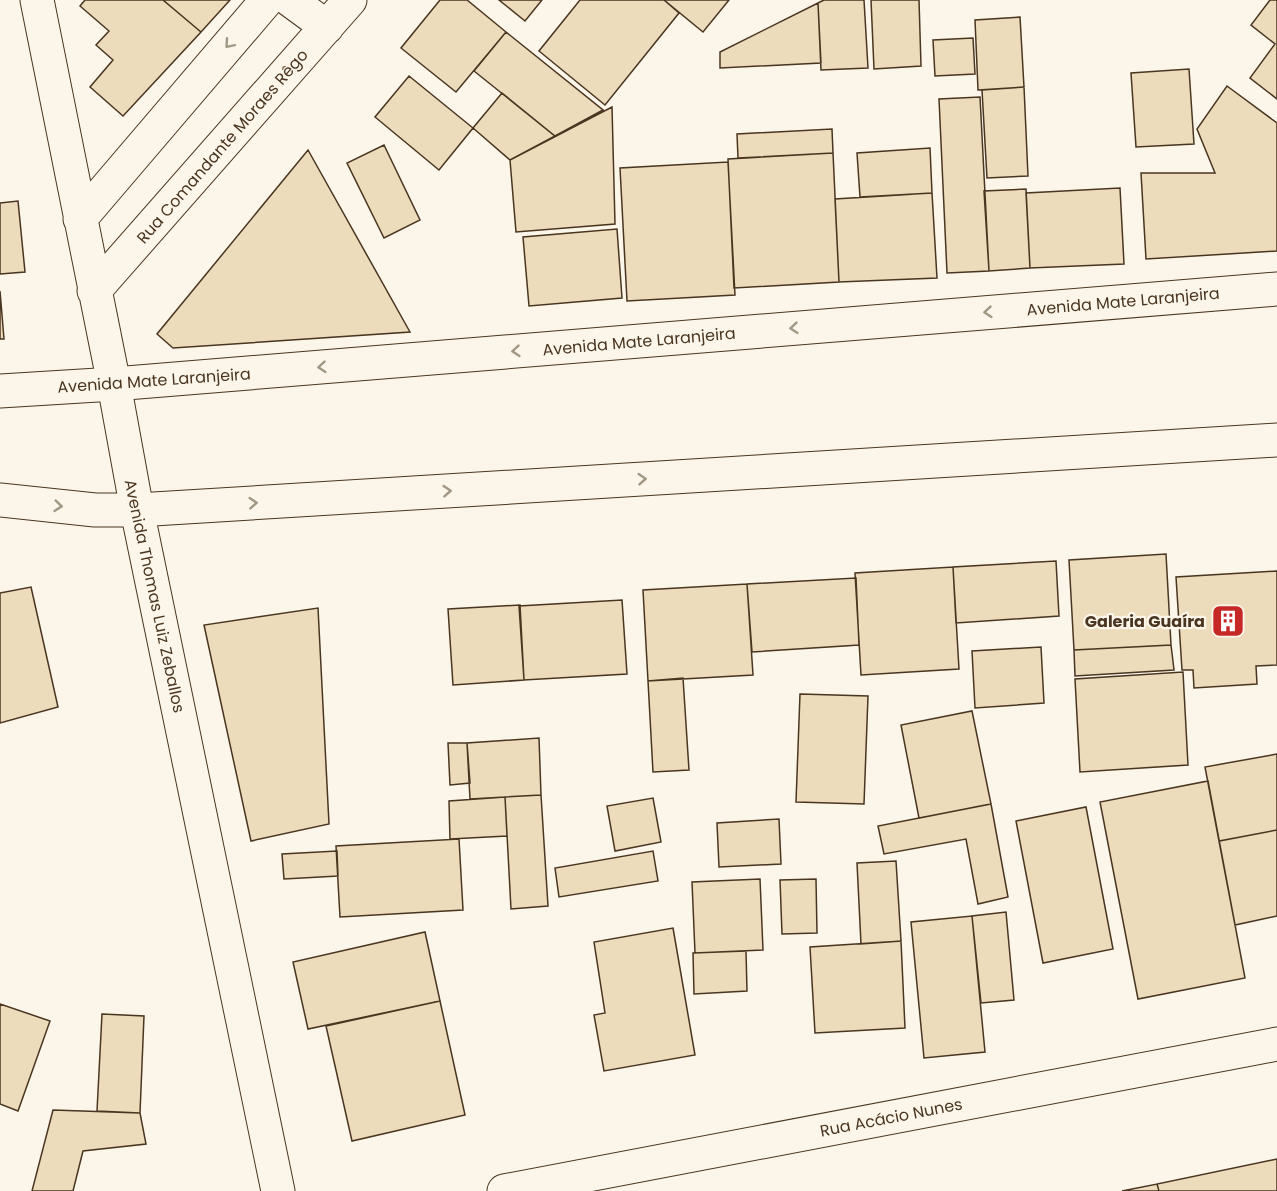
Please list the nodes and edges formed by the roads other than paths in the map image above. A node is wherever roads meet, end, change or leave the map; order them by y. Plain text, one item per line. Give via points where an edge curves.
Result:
1 (37, 0) edge
2 (267, 0) edge
3 (290, 0) edge
4 (350, 0) edge
5 (327, 27) junction
6 (80, 219) junction
7 (1277, 289) edge
8 (94, 291) junction
9 (114, 384) junction
10 (0, 391) edge
11 (1277, 440) edge
12 (0, 500) edge
13 (137, 510) junction
14 (1277, 1044) edge
15 (278, 1191) edge
16 (504, 1191) edge

1 - 6 street, Avenida Thomas Luiz Zeballos
2 -> 6 street
3 - 5 street
4 - 5 street, Rua Comandante Moraes Rêgo
5 - 8 street, Rua Comandante Moraes Rêgo
6 - 8 street, Avenida Thomas Luiz Zeballos
7 -> 9 street, Avenida Mate Laranjeira
8 - 9 street, Avenida Thomas Luiz Zeballos
9 - 10 street, Avenida Mate Laranjeira
9 - 13 street, Avenida Thomas Luiz Zeballos
13 -> 11 street
12 -> 13 street via 95,510
13 - 15 street, Avenida Thomas Luiz Zeballos
14 - 16 street, Rua Acácio Nunes

